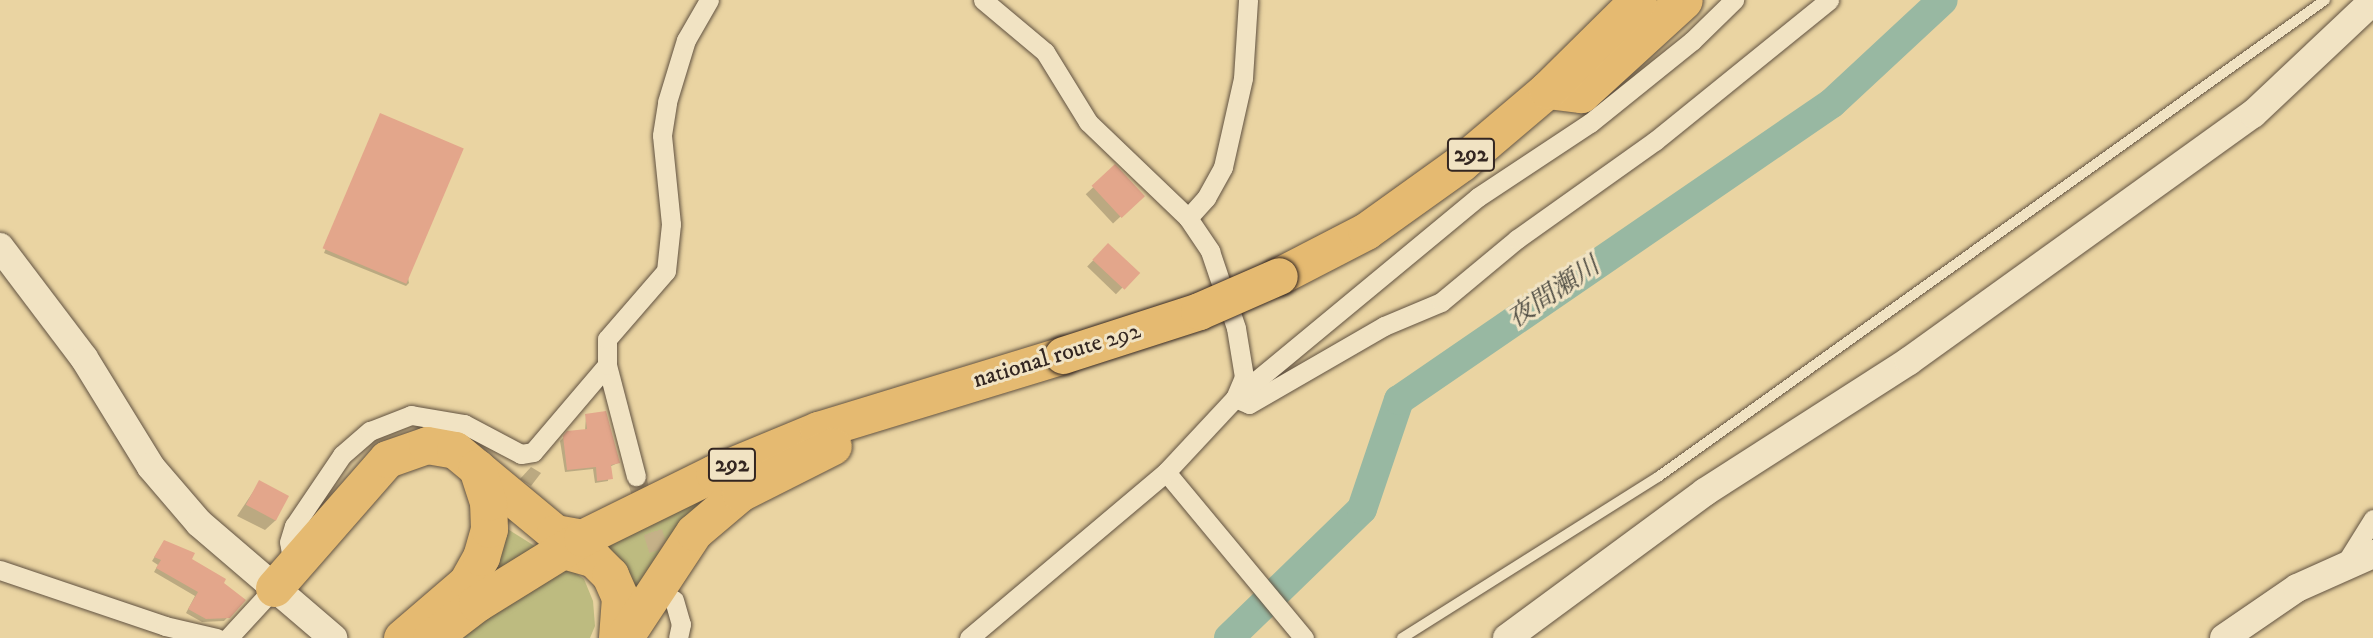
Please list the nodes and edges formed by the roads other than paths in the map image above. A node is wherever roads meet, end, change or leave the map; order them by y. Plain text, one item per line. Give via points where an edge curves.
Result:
1 (709, 0) edge
2 (983, 0) edge
3 (1248, 0) edge
4 (1638, 0) edge
5 (1684, 0) edge
6 (1734, 0) edge
7 (1829, 0) edge
8 (2325, 0) edge
9 (2373, 1) edge
10 (1546, 90) junction
11 (1188, 218) junction
12 (0, 247) edge
13 (607, 365) junction
14 (940, 392) junction
15 (1235, 398) junction
16 (475, 463) junction
17 (636, 476) tunnel mouth
18 (1171, 478) junction
19 (2373, 519) edge
20 (573, 544) junction
21 (2373, 554) edge
22 (2345, 564) junction
23 (0, 570) edge
24 (284, 578) junction
25 (674, 600) dead end
26 (161, 632) edge
27 (217, 638) edge
28 (228, 638) edge
29 (333, 638) edge
30 (402, 638) edge
31 (431, 638) edge
32 (617, 638) edge
33 (624, 638) edge
34 (678, 638) edge
35 (969, 638) edge
36 (1304, 638) edge
37 (1402, 638) edge
38 (1507, 638) edge
39 (2224, 638) edge

1 - 13 street via 686,40 662,135 671,224 666,271 607,340
2 - 11 street via 1045,52 1088,122
3 - 11 street via 1243,78 1223,167 1206,198
4 - 10 highway, national route 292 / 292
5 - 10 highway via 1581,94
6 - 15 street via 1692,41 1590,123 1478,197
7 - 15 street via 1655,141 1517,239 1441,302 1384,326 1249,404
8 - 37 lane via 1658,477
9 - 38 street via 2253,114 1909,361 1705,492
10 - 14 highway, national route 292 / 292, bridge via 1461,163 1366,232 1279,276 1199,311
11 - 15 street via 1210,251 1236,328 1244,377
12 - 24 street via 84,358 151,467 199,523
13 - 17 street
13 - 24 street via 533,452 521,454 464,424 411,415 370,431 342,455 294,526
14 - 20 highway, national route 292 / 292 via 818,430 714,473
14 - 33 highway via 740,493 694,532
15 - 18 street
16 - 20 highway via 500,492
16 - 24 highway via 456,450 427,445 387,459
16 - 30 highway via 488,502 489,529 481,557 467,582
18 - 35 street
18 - 36 street
19 - 22 street
20 - 31 highway, national route 292 / 292 via 477,603
20 - 32 highway via 610,575 620,597
21 - 22 street
22 - 39 street via 2297,589
23 - 26 street
24 - 28 street
24 - 29 street
25 - 34 street via 681,624
26 - 27 street

